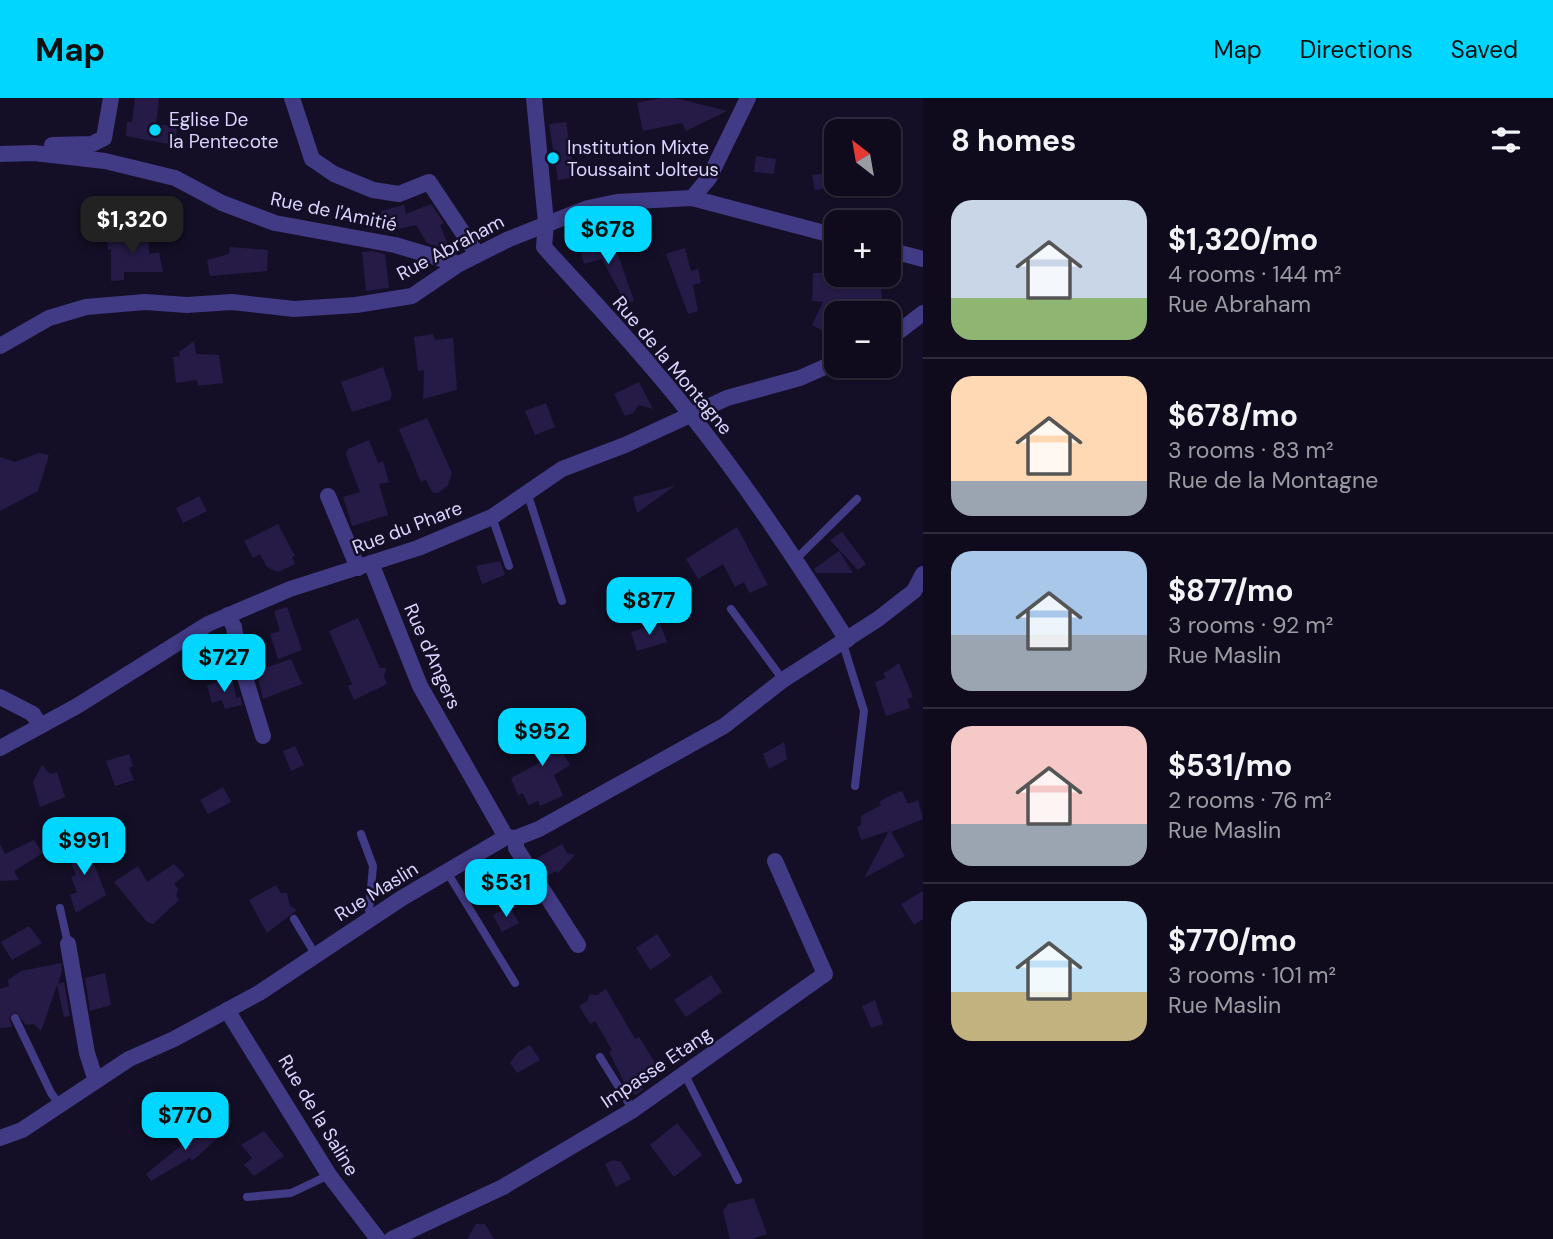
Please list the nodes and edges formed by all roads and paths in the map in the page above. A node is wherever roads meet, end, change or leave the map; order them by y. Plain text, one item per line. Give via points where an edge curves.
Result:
1 (111, 98) edge
2 (292, 98) edge
3 (534, 98) edge
4 (748, 98) edge
5 (34, 153) junction
6 (0, 154) edge
7 (692, 198) junction
8 (546, 223) junction
9 (824, 233) edge
10 (901, 253) edge
11 (477, 254) junction
12 (923, 259) edge
13 (459, 264) junction
14 (923, 313) edge
15 (901, 330) edge
16 (0, 346) edge
17 (824, 367) edge
18 (689, 414) junction
19 (527, 492) junction
20 (328, 496) dead end
21 (857, 499) dead end
22 (492, 517) junction
23 (795, 560) junction
24 (364, 566) junction
25 (509, 566) dead end
26 (923, 574) edge
27 (562, 601) dead end
28 (731, 608) dead end
29 (228, 615) junction
30 (845, 642) junction
31 (783, 680) junction
32 (0, 697) edge
33 (40, 726) junction
34 (263, 736) dead end
35 (0, 748) edge
36 (855, 786) dead end
37 (361, 834) dead end
38 (511, 837) junction
39 (775, 861) dead end
40 (447, 872) junction
41 (60, 908) dead end
42 (372, 918) junction
43 (294, 919) dead end
44 (68, 944) joint
45 (578, 945) dead end
46 (315, 954) junction
47 (515, 984) dead end
48 (228, 1010) junction
49 (15, 1018) dead end
50 (600, 1057) dead end
51 (685, 1075) junction
52 (96, 1081) junction
53 (61, 1105) junction
54 (633, 1110) junction
55 (0, 1138) edge
56 (329, 1175) junction
57 (738, 1180) dead end
58 (247, 1197) dead end
59 (378, 1239) edge
60 (392, 1239) edge

1 - 5 street via 104,138 92,144 45,145
2 - 11 street via 312,159 373,190 399,194 429,182
3 - 8 street, Rue de la Montagne
4 - 7 street via 709,178
5 - 6 street, Rue de l'Amitié
5 - 13 street, Rue de l'Amitié via 77,156 175,178 222,203 275,223 395,245
7 - 8 street, Rue Abraham via 617,202
7 - 9 street, Rue Abraham
8 - 11 street, Rue Abraham
8 - 18 street, Rue de la Montagne via 544,247
10 - 12 street
11 - 13 street, Rue Abraham
13 - 16 street, Rue Abraham via 412,296 356,305 294,309 232,302 145,302 86,307 49,318
14 - 15 street
17 - 18 street, Rue du Phare
18 - 19 street, Rue du Phare via 562,469
18 - 23 street, Rue de la Montagne
19 - 22 street, Rue du Phare
19 - 27 lane
20 - 24 street, Rue d'Angers
21 - 23 lane
22 - 24 street, Rue du Phare
22 - 25 lane
23 - 30 street, Rue de la Montagne
24 - 29 street, Rue du Phare
24 - 38 street, Rue d'Angers via 419,686
26 - 30 street, Rue Maslin via 914,591
28 - 31 lane
29 - 33 street, Rue du Phare
29 - 34 street
30 - 31 street, Rue Maslin
30 - 36 lane via 864,711
31 - 38 street, Rue Maslin via 724,726 539,829
32 - 33 street via 33,714
33 - 35 street, Rue du Phare
37 - 42 lane via 373,866
38 - 40 street, Rue Maslin
38 - 45 street, Rue d'Angers
39 - 51 street, Impasse Etang via 825,974
40 - 42 street, Rue Maslin
40 - 47 lane
41 - 44 lane
42 - 46 street, Rue Maslin
43 - 46 lane
44 - 52 street via 86,1054
46 - 48 street, Rue Maslin
48 - 52 street, Rue Maslin via 129,1059
48 - 56 street, Rue de la Saline
49 - 53 lane
50 - 54 lane
51 - 54 street, Impasse Etang
51 - 57 lane
52 - 53 street, Rue Maslin
53 - 55 street, Rue Maslin
54 - 60 street, Impasse Etang via 503,1187
56 - 58 lane via 291,1193
56 - 59 street, Rue de la Saline

